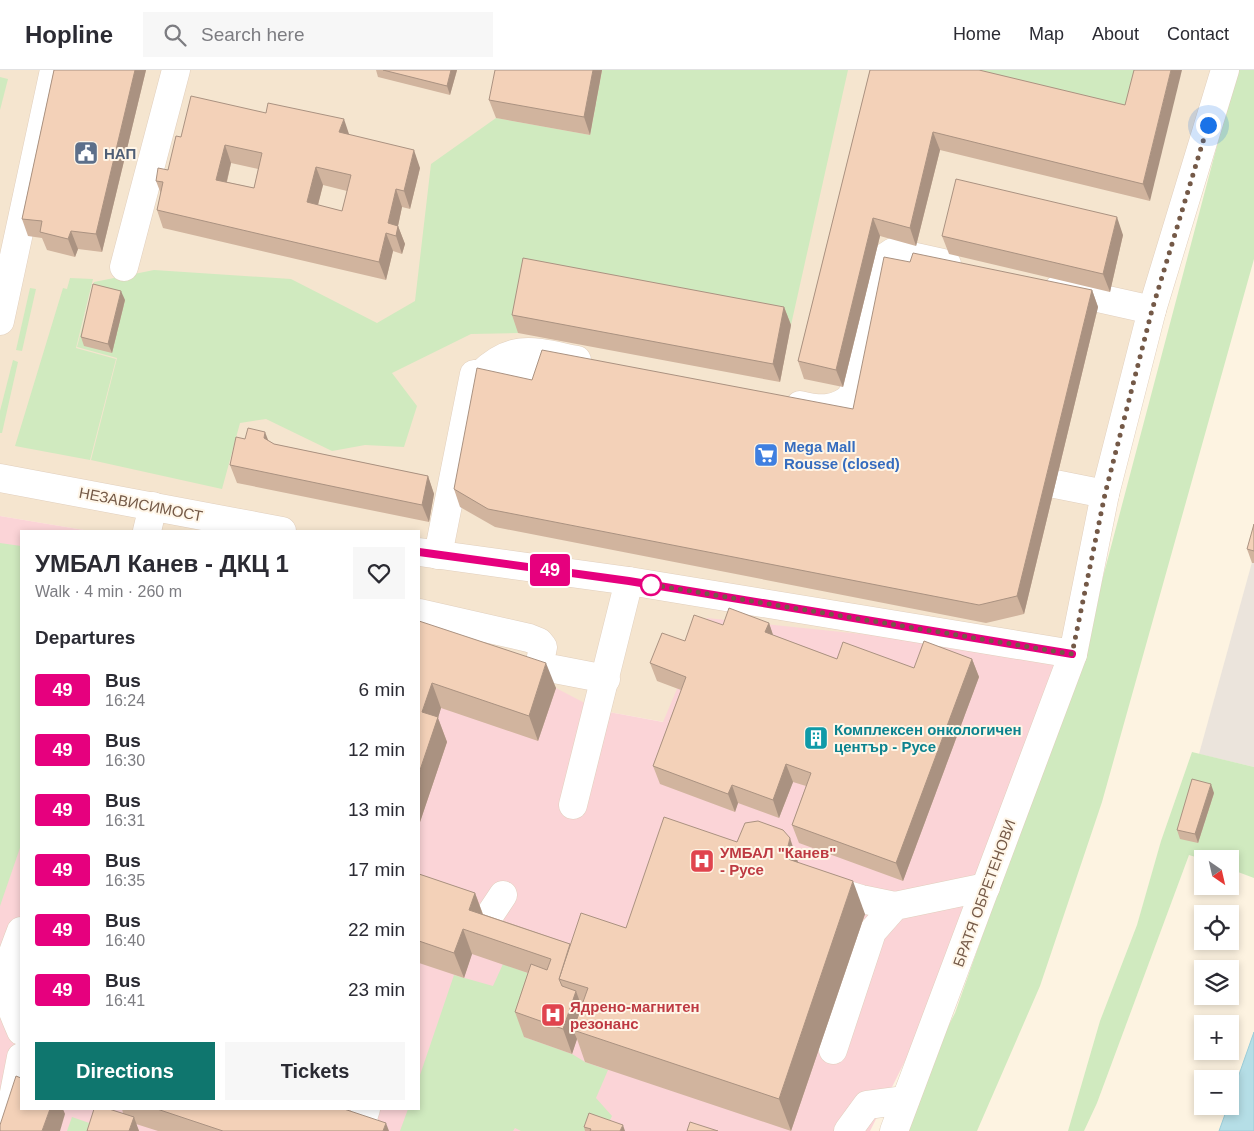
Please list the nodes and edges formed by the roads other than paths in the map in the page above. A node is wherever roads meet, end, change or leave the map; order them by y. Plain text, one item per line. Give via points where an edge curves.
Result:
1 (54, 70) edge
2 (176, 70) edge
3 (1225, 70) edge
4 (124, 267) dead end
5 (974, 270) edge
6 (1030, 283) edge
7 (1152, 310) junction
8 (0, 321) edge
9 (602, 364) edge
10 (481, 374) junction
11 (544, 379) edge
12 (774, 400) edge
13 (0, 478) edge
14 (1055, 484) dead end
15 (1105, 494) junction
16 (150, 519) edge
17 (271, 530) edge
18 (428, 554) edge
19 (629, 581) junction
20 (420, 613) edge
21 (1072, 654) junction
22 (606, 679) junction
23 (573, 805) dead end
24 (800, 880) edge
25 (986, 887) junction
26 (895, 906) junction
27 (20, 937) edge
28 (13, 976) edge
29 (20, 1028) edge
30 (833, 1050) dead end
31 (20, 1062) edge
32 (905, 1100) junction
33 (366, 1110) edge
34 (3, 1131) edge
35 (370, 1131) edge
36 (848, 1131) edge
37 (894, 1131) edge

1 - 8 street
2 - 4 street
3 - 7 street, БРАТЯ ОБРЕТЕНОВИ
5 - 12 street via 893,252 882,262 852,396 844,404 819,409
6 - 7 street
7 - 15 street, БРАТЯ ОБРЕТЕНОВИ
9 - 10 street via 529,351 495,360
10 - 11 street via 508,373
10 - 18 street via 474,374
13 - 16 street, НЕЗАВИСИМОСТ
14 - 15 street
15 - 21 street, БРАТЯ ОБРЕТЕНОВИ
16 - 17 street, НЕЗАВИСИМОСТ
18 - 19 street
19 - 21 street
19 - 22 street
20 - 22 street via 529,638 543,647 540,662 549,668
21 - 25 street, БРАТЯ ОБРЕТЕНОВИ
22 - 23 street
24 - 26 street
25 - 26 street
25 - 32 street, БРАТЯ ОБРЕТЕНОВИ
26 - 30 street via 872,932
27 - 28 street
28 - 29 street via 1,983 2,992
31 - 34 street
32 - 36 street via 867,1105
32 - 37 street, БРАТЯ ОБРЕТЕНОВИ
33 - 35 street via 360,1127

